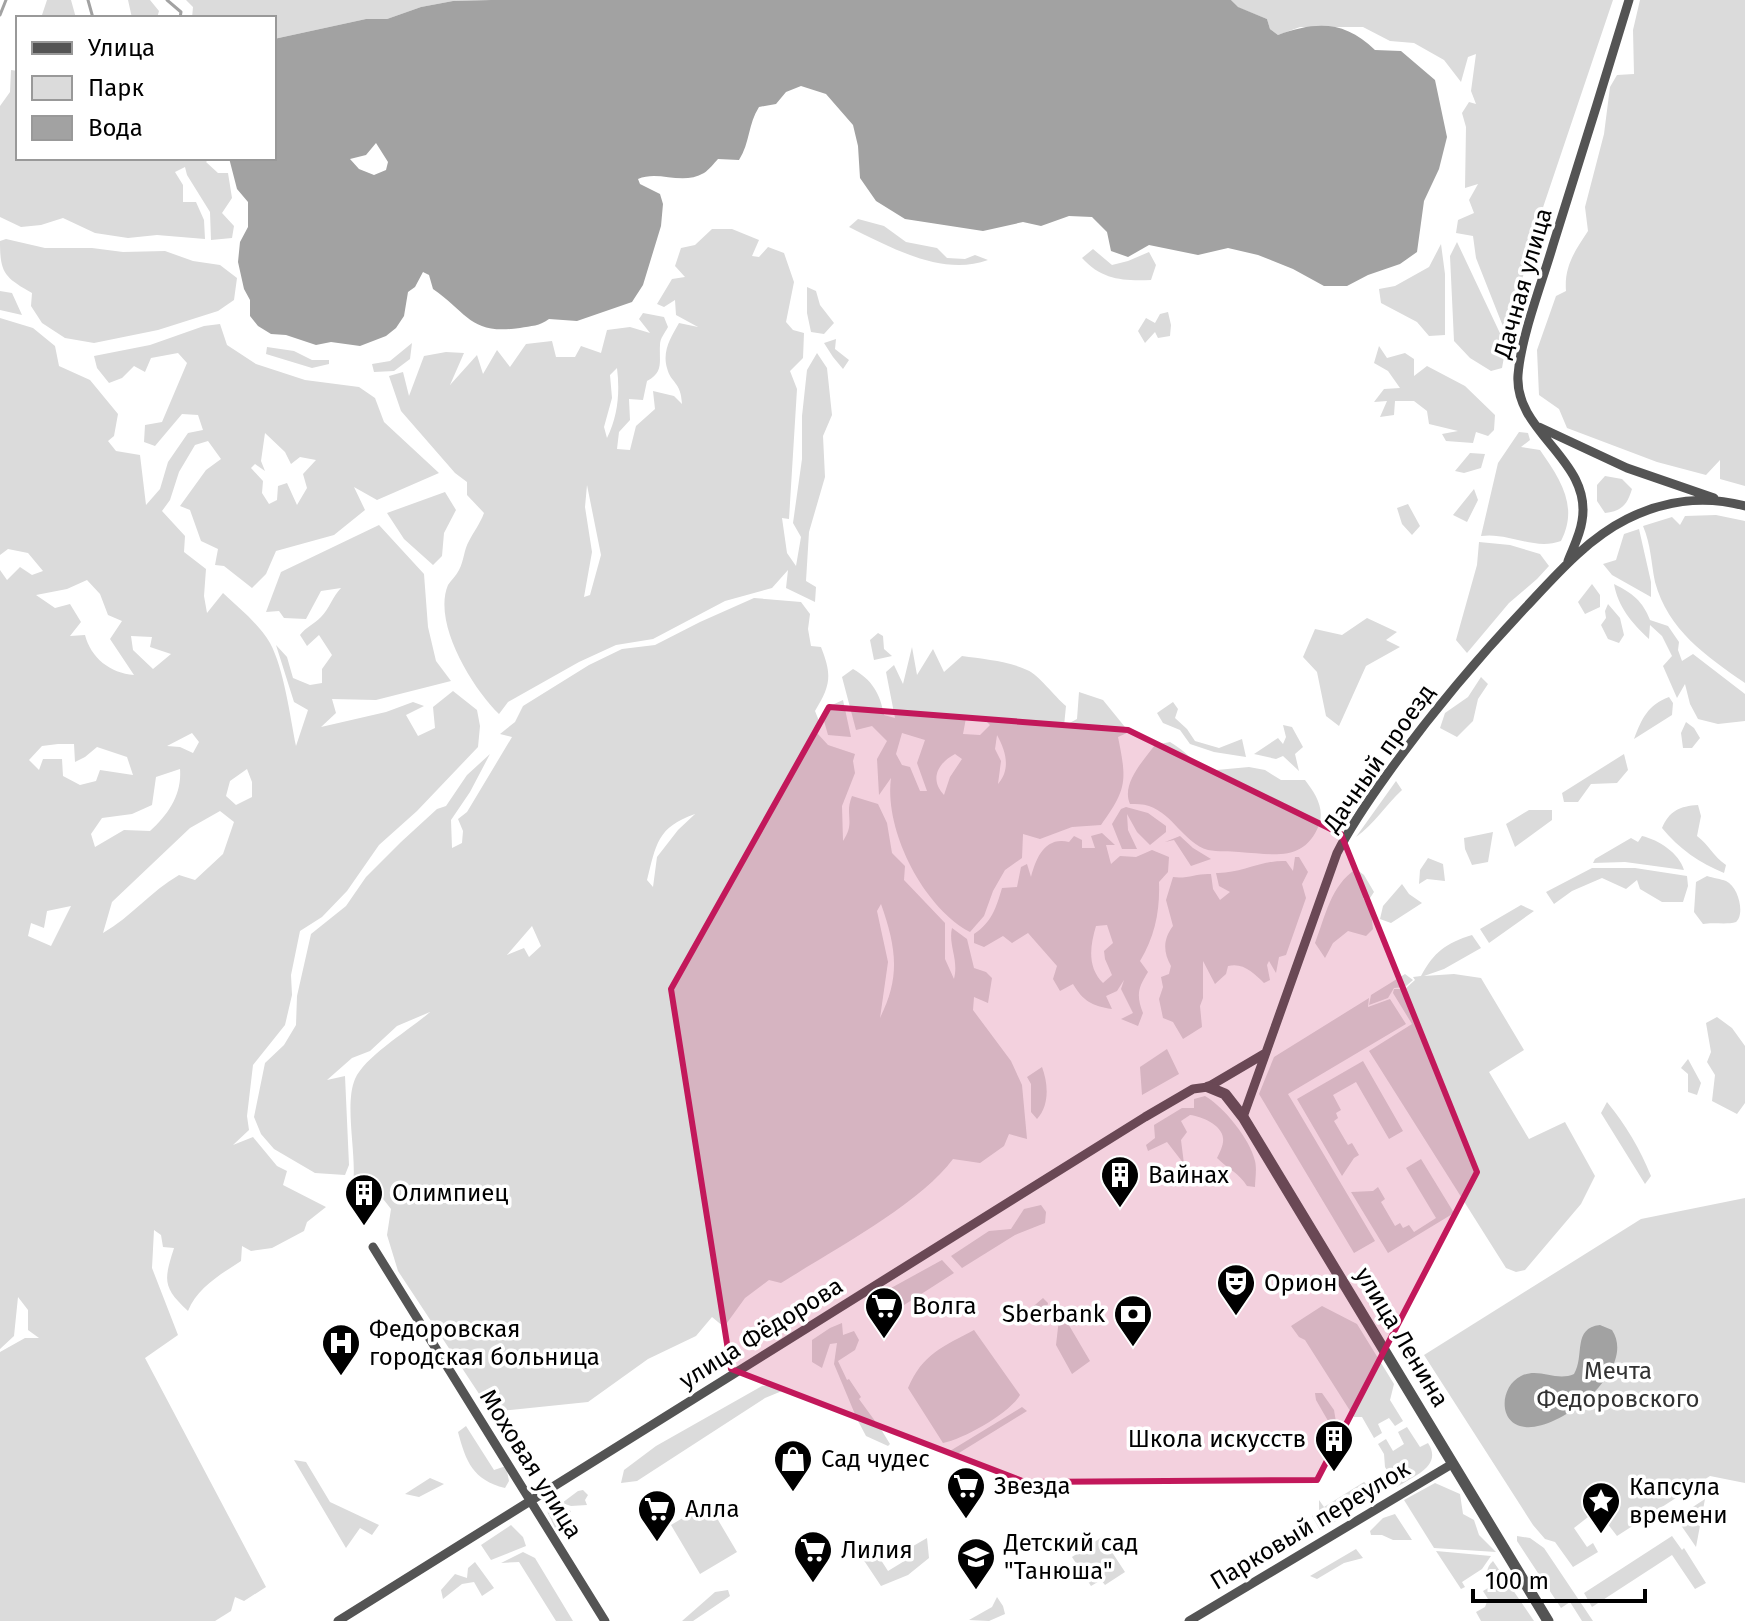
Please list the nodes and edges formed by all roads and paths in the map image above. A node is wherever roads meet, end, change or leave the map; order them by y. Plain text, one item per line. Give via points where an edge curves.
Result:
1 (1629, 0) edge
2 (1537, 426) junction
3 (1717, 499) junction
4 (1745, 506) edge
5 (1566, 564) junction
6 (1264, 1054) junction
7 (1208, 1087) junction
8 (1243, 1117) junction
9 (373, 1247) dead end
10 (1452, 1464) junction
11 (530, 1500) junction
12 (338, 1621) edge
13 (605, 1621) edge
14 (1189, 1621) edge
15 (1548, 1621) edge

1 - 2 street, Дачная улица via 1522,354 1520,395
2 - 3 street via 1627,468
2 - 5 street, Дачная улица via 1576,480 1583,499 1583,519
3 - 4 street
3 - 5 street, Дачный проезд via 1652,507 1603,533
5 - 6 street, Дачный проезд via 1470,666 1349,830
6 - 7 street, улица Фёдорова
6 - 8 street, Дачный проезд
7 - 8 street, улица Ленина via 1225,1094
7 - 11 street, улица Фёдорова via 1193,1089 1145,1117
8 - 10 street, улица Ленина
9 - 11 street, Моховая улица
10 - 14 street, Парковый переулок
10 - 15 street, улица Ленина
11 - 12 street, улица Фёдорова
11 - 13 street, Моховая улица

